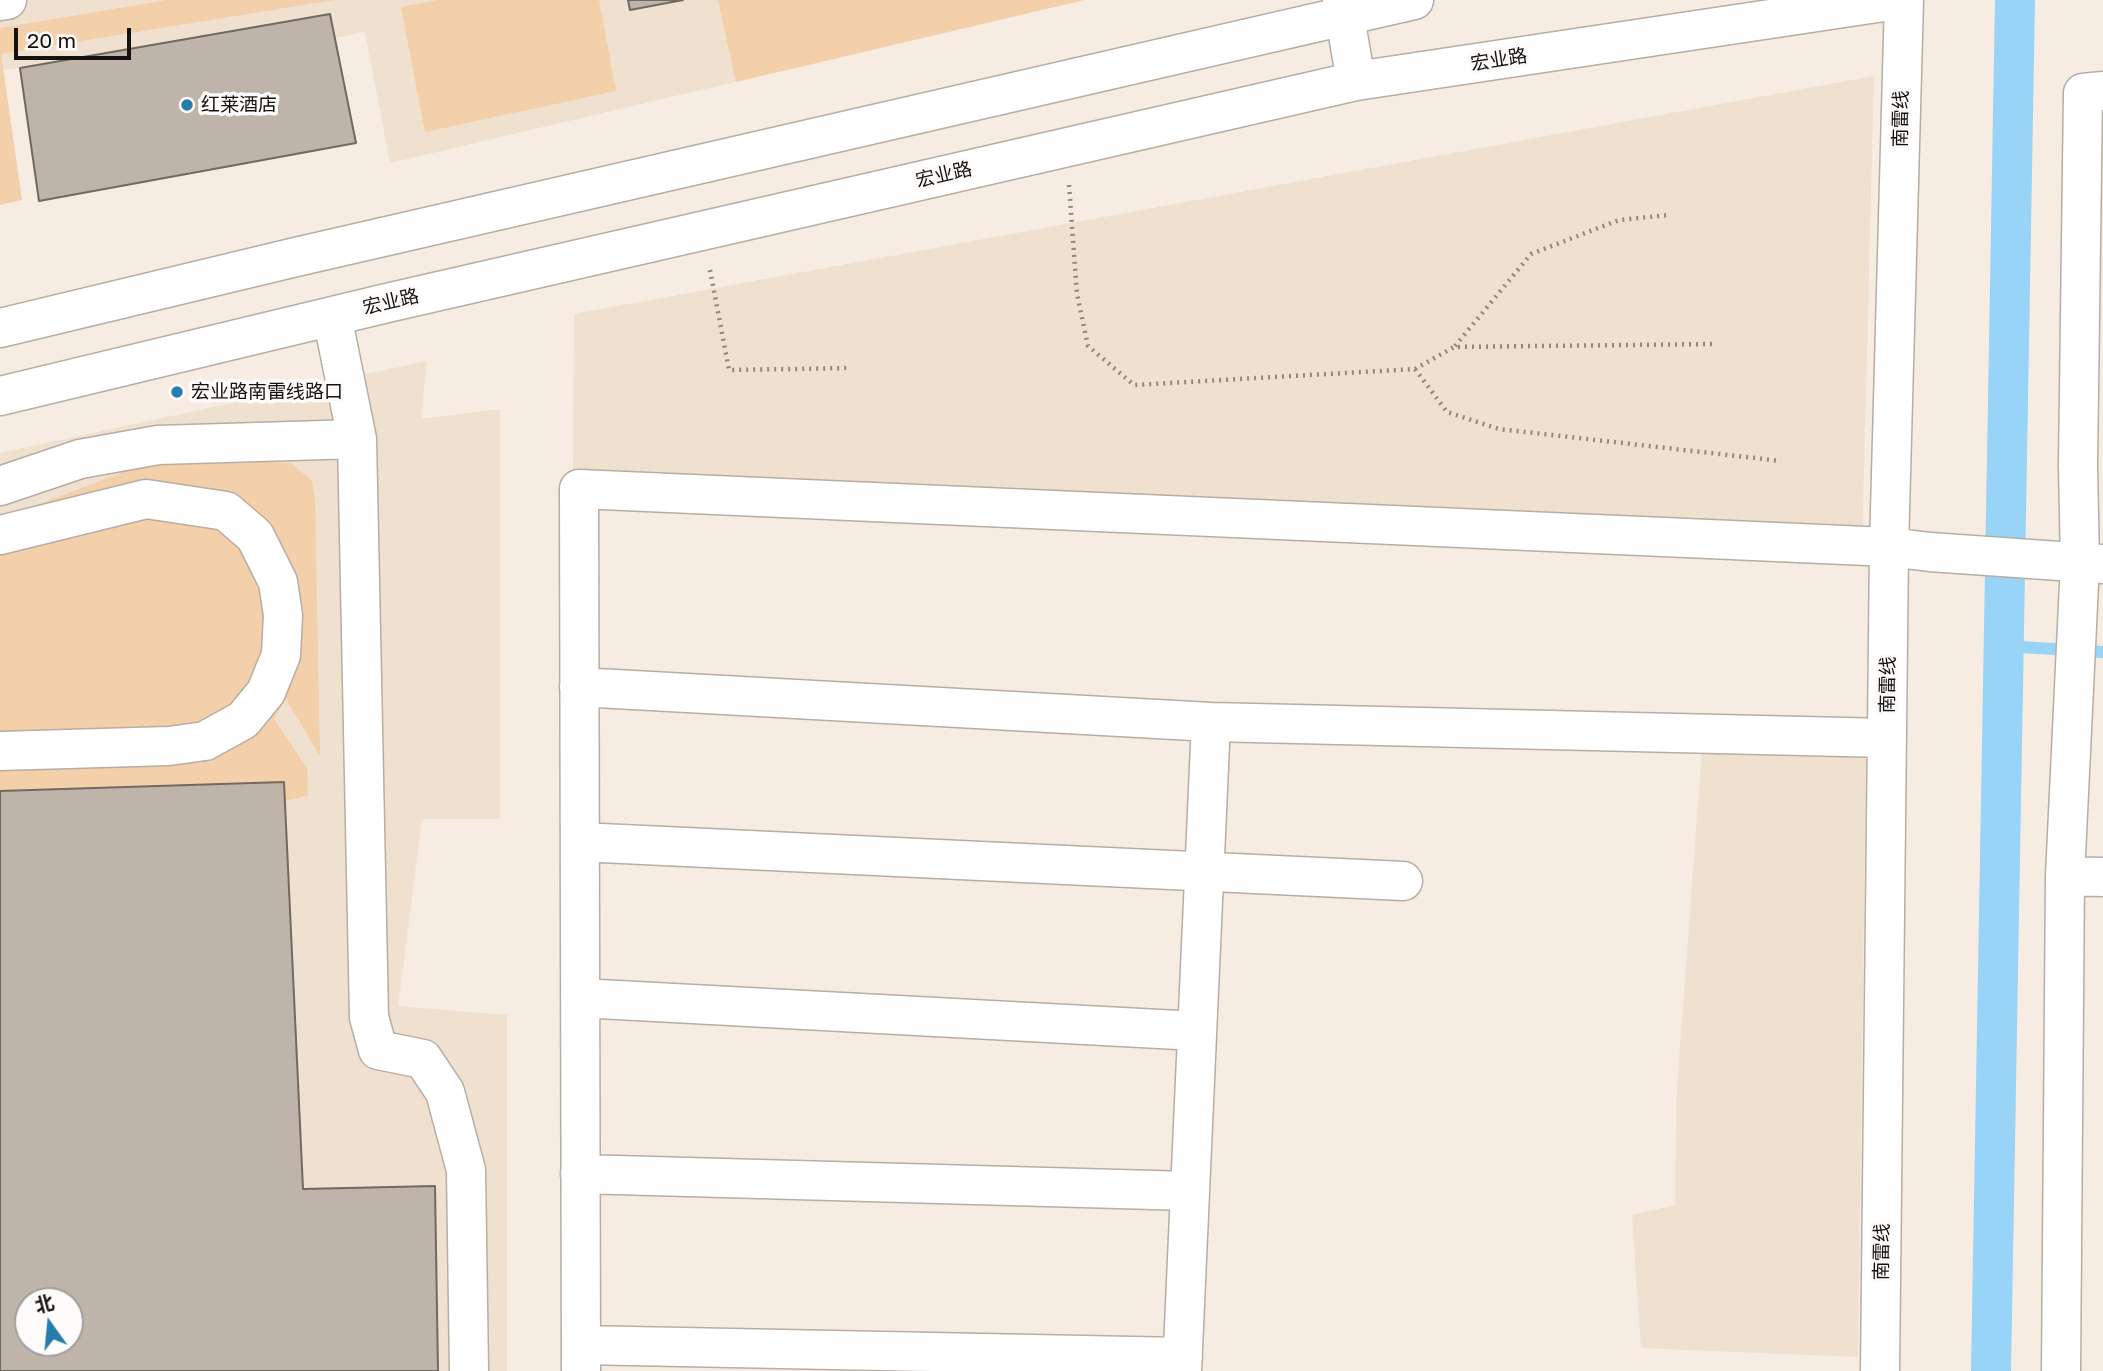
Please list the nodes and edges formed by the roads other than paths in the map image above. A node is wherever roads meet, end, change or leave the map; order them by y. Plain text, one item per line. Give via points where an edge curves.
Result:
1 (7, 0) edge
2 (1413, 0) edge
3 (1897, 0) edge
4 (1904, 0) edge
5 (0, 1) edge
6 (1343, 8) edge
7 (1356, 81) junction
8 (2103, 91) edge
9 (332, 316) junction
10 (0, 328) edge
11 (0, 396) edge
12 (357, 439) junction
13 (0, 486) edge
14 (0, 535) edge
15 (1889, 547) junction
16 (2082, 563) edge
17 (579, 687) junction
18 (1211, 722) junction
19 (1887, 738) junction
20 (0, 751) edge
21 (580, 842) junction
22 (1204, 872) junction
23 (2065, 876) junction
24 (2103, 877) edge
25 (1403, 881) dead end
26 (580, 998) junction
27 (1197, 1031) junction
28 (580, 1174) junction
29 (1190, 1191) junction
30 (581, 1358) edge
31 (1182, 1364) edge
32 (470, 1371) edge
33 (1880, 1371) edge
34 (2061, 1371) edge

1 - 5 street
2 - 6 street
3 - 7 street, 宏业路
4 - 15 street, 南雷线
6 - 7 street
6 - 10 street
7 - 9 street, 宏业路
8 - 16 street via 2083,93 2077,465
9 - 11 street, 宏业路
9 - 12 street
12 - 13 street via 158,444 80,460
12 - 32 street via 369,1017 378,1050 424,1059 445,1092 466,1170
14 - 20 street via 146,499 226,511 255,536 278,582 283,615 281,655 266,692 243,720 205,741
15 - 16 street
15 - 17 street via 579,489
15 - 19 street, 南雷线
16 - 23 street
17 - 18 street
17 - 21 street
18 - 19 street
18 - 22 street
19 - 33 street, 南雷线
21 - 22 street
21 - 26 street
22 - 25 street
22 - 27 street
23 - 24 street
23 - 34 street
26 - 27 street
26 - 28 street
27 - 29 street
28 - 29 street
28 - 30 street
29 - 31 street
30 - 31 street

